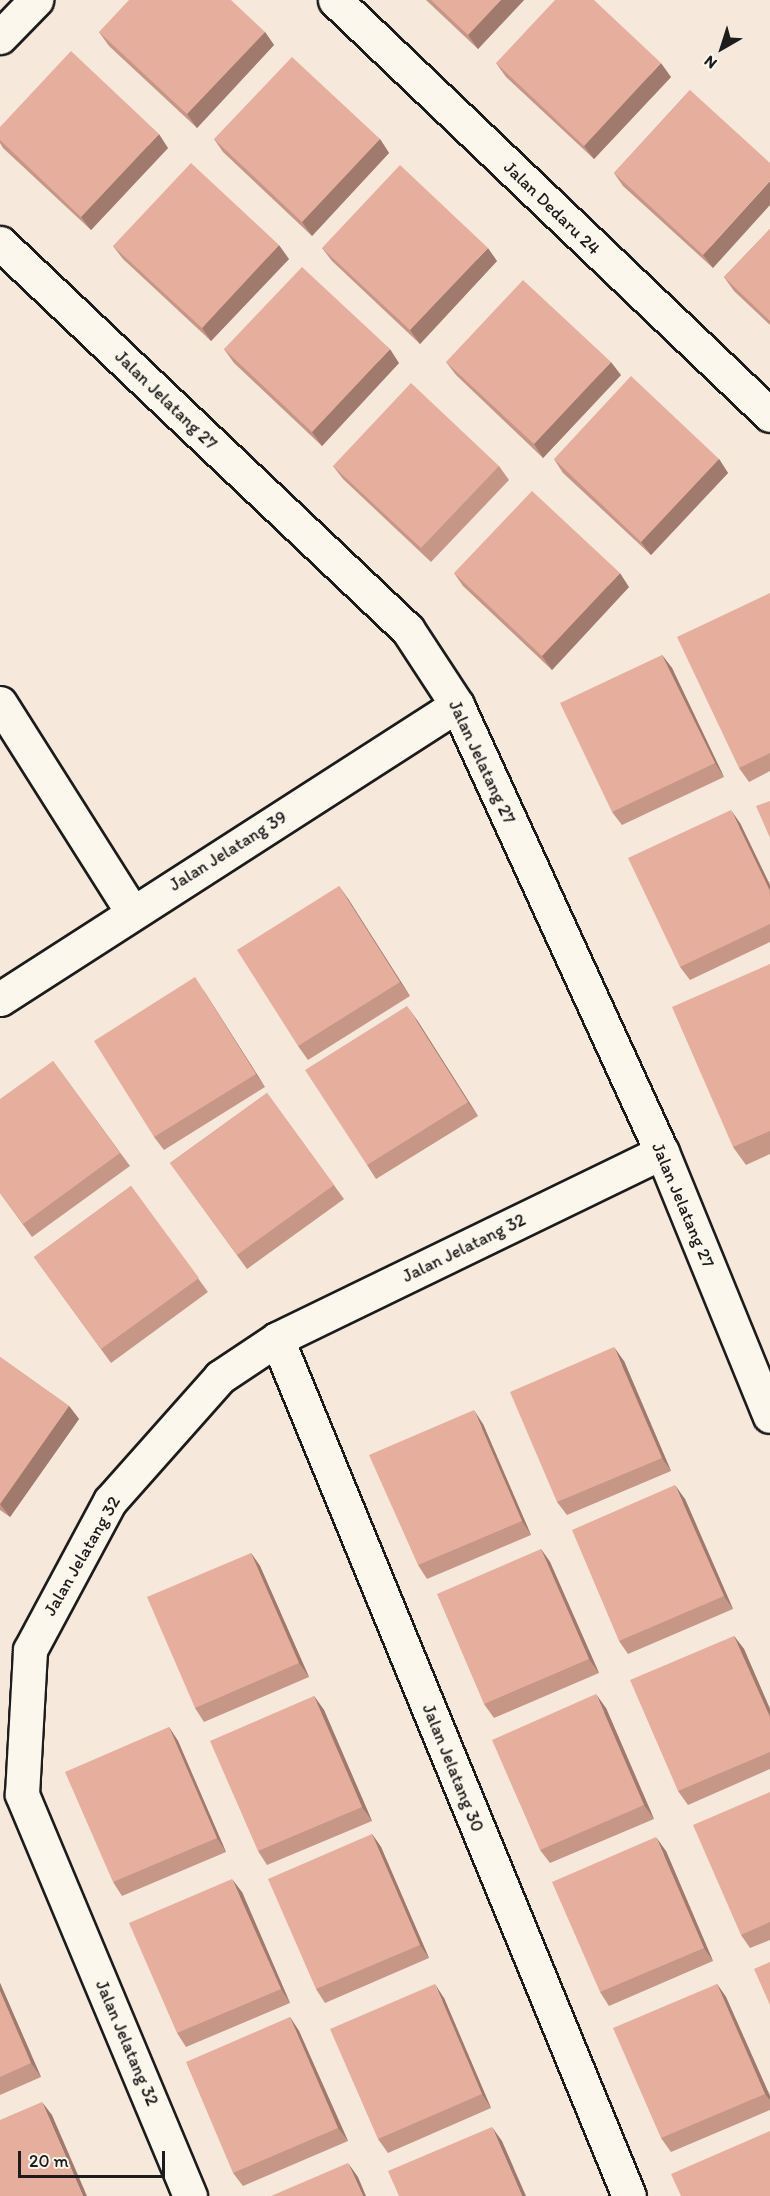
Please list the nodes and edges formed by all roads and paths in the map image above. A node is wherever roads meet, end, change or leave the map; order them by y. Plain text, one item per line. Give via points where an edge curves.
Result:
1 (36, 0) edge
2 (334, 0) edge
3 (0, 37) edge
4 (0, 243) edge
5 (770, 415) edge
6 (0, 704) edge
7 (457, 705) junction
8 (132, 912) junction
9 (0, 999) edge
10 (662, 1152) junction
11 (277, 1339) junction
12 (770, 1416) edge
13 (190, 2196) edge
14 (628, 2196) edge

1 - 3 street
2 - 5 street, Jalan Dedaru 24
4 - 7 street, Jalan Jelatang 27 via 408,630
6 - 8 street
7 - 8 street, Jalan Jelatang 39
7 - 10 street, Jalan Jelatang 27
8 - 9 street, Jalan Jelatang 39
10 - 11 street, Jalan Jelatang 32
10 - 12 street, Jalan Jelatang 27
11 - 13 street, Jalan Jelatang 32 via 220,1377 110,1501 30,1650 22,1794
11 - 14 street, Jalan Jelatang 30

